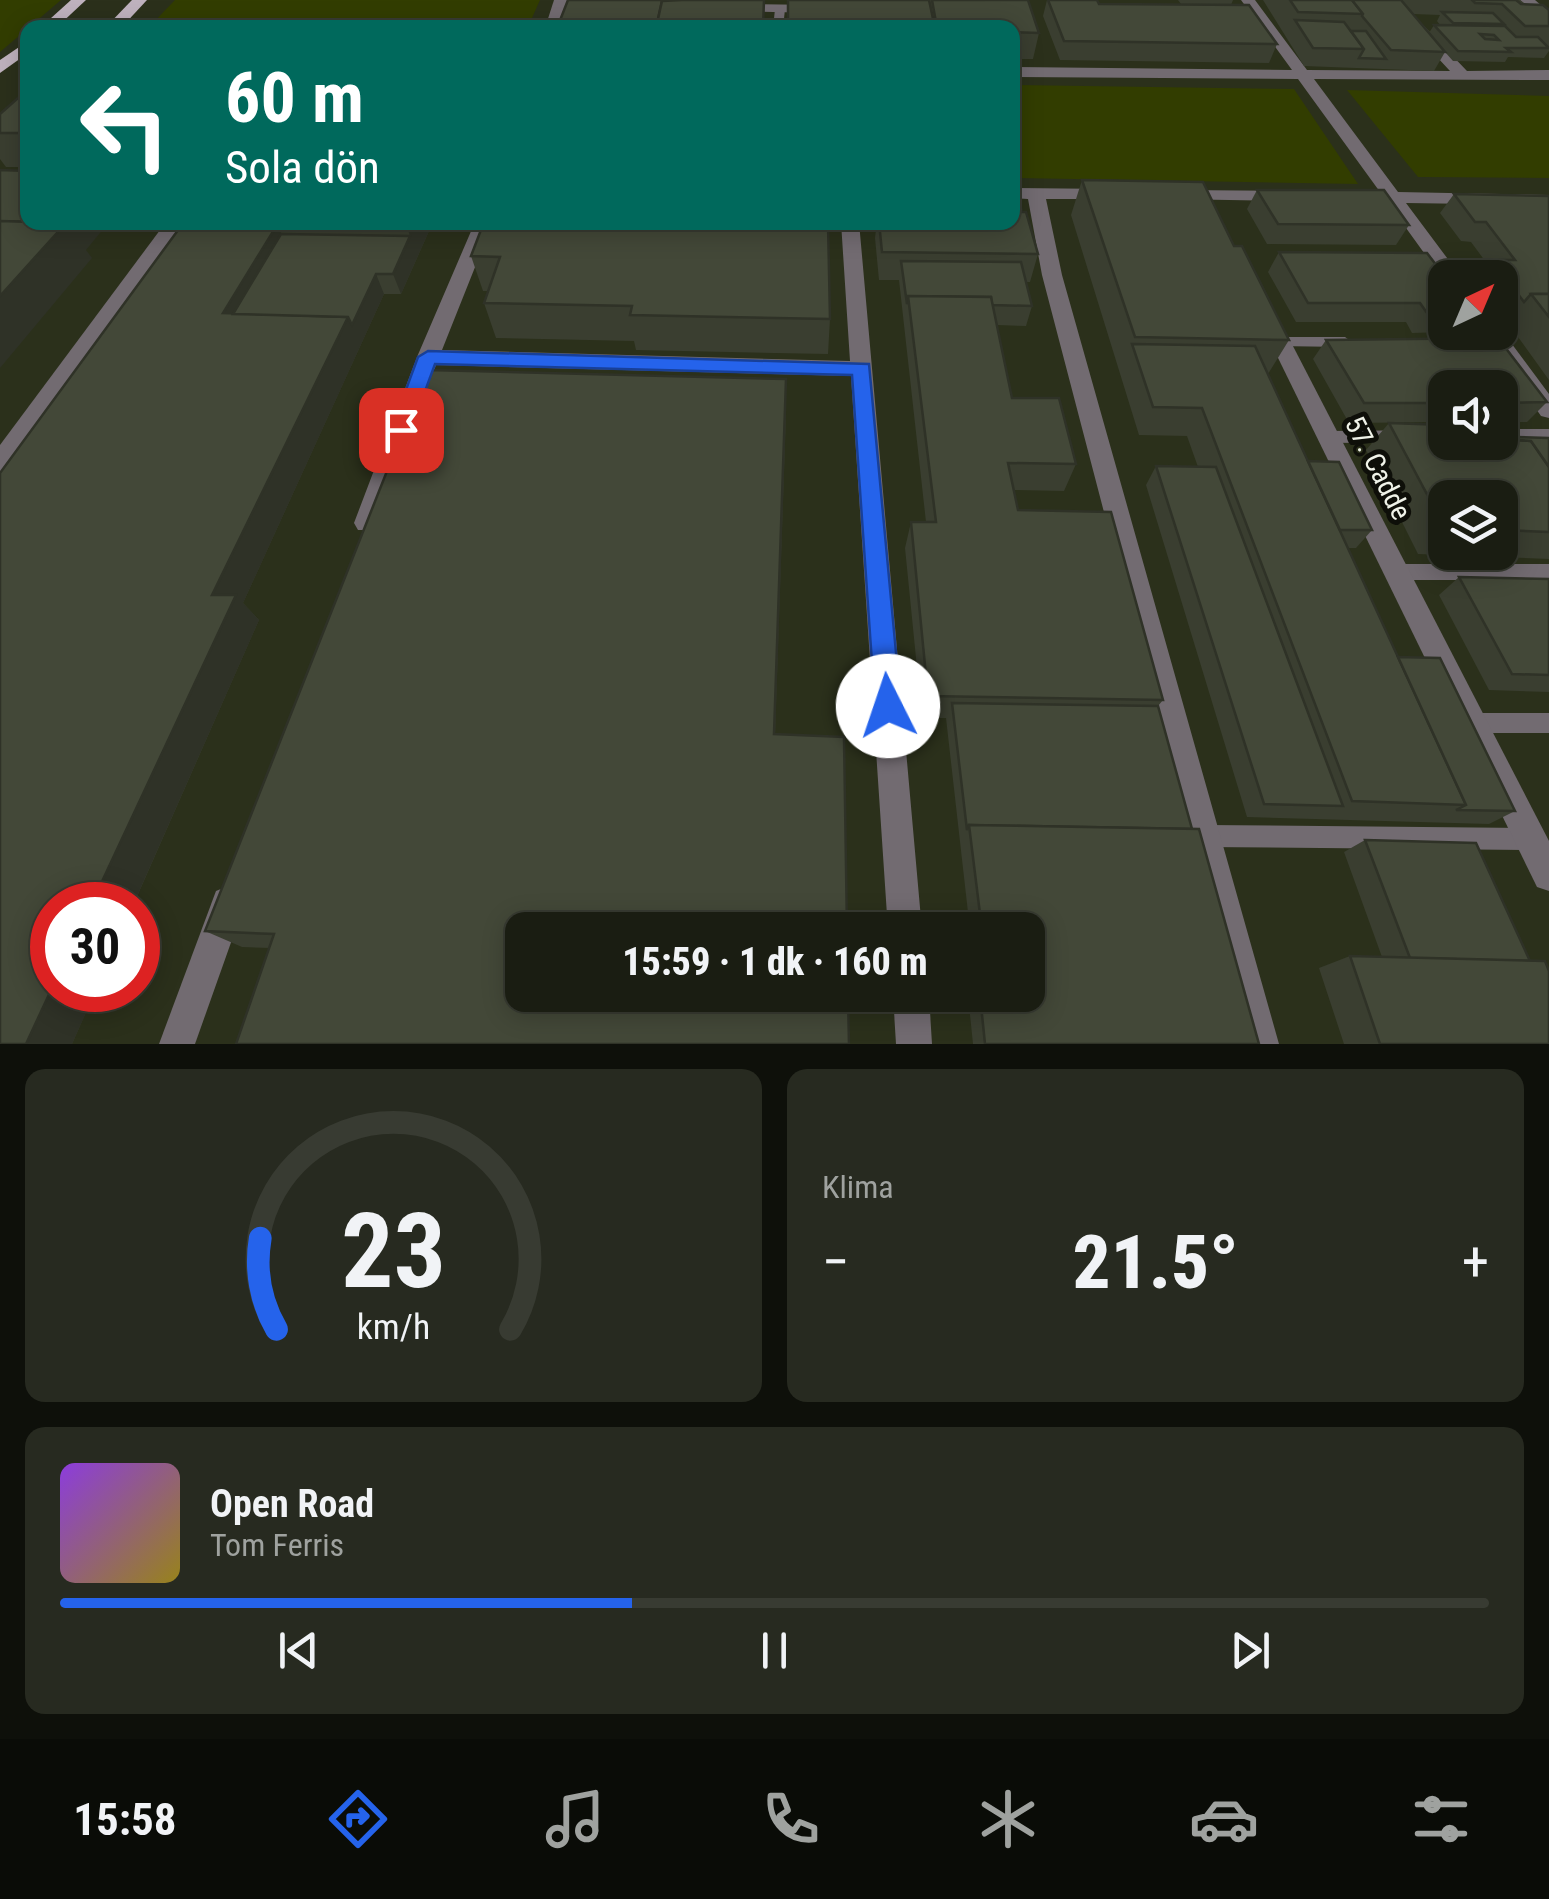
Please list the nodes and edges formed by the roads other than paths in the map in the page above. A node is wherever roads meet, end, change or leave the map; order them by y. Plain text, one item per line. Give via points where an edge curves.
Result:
1 (79, 0) edge
2 (140, 0) edge
3 (1391, 0) edge
4 (1527, 0) edge
5 (560, 2) edge
6 (579, 5) edge
7 (775, 6) edge
8 (714, 8) edge
9 (1245, 8) edge
10 (840, 10) edge
11 (1549, 19) edge
12 (56, 20) edge
13 (120, 20) edge
14 (20, 51) edge
15 (0, 68) edge
16 (1020, 72) edge
17 (1303, 75) junction
18 (1549, 75) edge
19 (1463, 76) junction
20 (1024, 193) edge
21 (1206, 195) junction
22 (1300, 196) edge
23 (1337, 196) edge
24 (1392, 197) junction
25 (1549, 200) edge
26 (1223, 228) edge
27 (170, 230) edge
28 (481, 230) edge
29 (851, 230) edge
30 (1439, 260) edge
31 (1256, 293) edge
32 (1280, 342) junction
33 (1360, 342) edge
34 (1500, 350) edge
35 (428, 357) junction
36 (862, 368) junction
37 (1549, 410) edge
38 (1518, 435) edge
39 (1549, 435) edge
40 (1428, 436) edge
41 (1328, 437) junction
42 (0, 463) edge
43 (360, 543) edge
44 (1396, 572) junction
45 (1549, 572) edge
46 (1549, 722) edge
47 (1473, 723) junction
48 (1204, 836) junction
49 (1531, 839) junction
50 (1549, 875) edge
51 (238, 877) edge
52 (905, 912) edge
53 (911, 1012) edge
54 (177, 1044) edge
55 (914, 1044) edge
56 (1261, 1044) edge

1 - 12 main road
2 - 13 main road
3 - 19 street
4 - 11 street
5 - 6 street
7 - 8 street
7 - 10 street
9 - 17 street via 1260,16
14 - 15 main road
16 - 17 street
17 - 19 street
17 - 24 street
18 - 19 street
20 - 21 street
20 - 48 street
21 - 22 street
21 - 26 street
23 - 24 street
24 - 25 street
24 - 30 street
27 - 42 street
28 - 35 street
29 - 36 street
31 - 32 street, 57. Cadde
32 - 33 lane
32 - 41 street, 57. Cadde
34 - 37 street
35 - 36 street
35 - 43 street
36 - 52 street
38 - 39 lane
40 - 41 lane
41 - 44 street, 57. Cadde
44 - 45 lane
44 - 47 street, 57. Cadde
46 - 47 lane
47 - 49 street, 57. Cadde
48 - 49 lane
48 - 56 street
49 - 50 street, 57. Cadde
51 - 54 street
53 - 55 street

